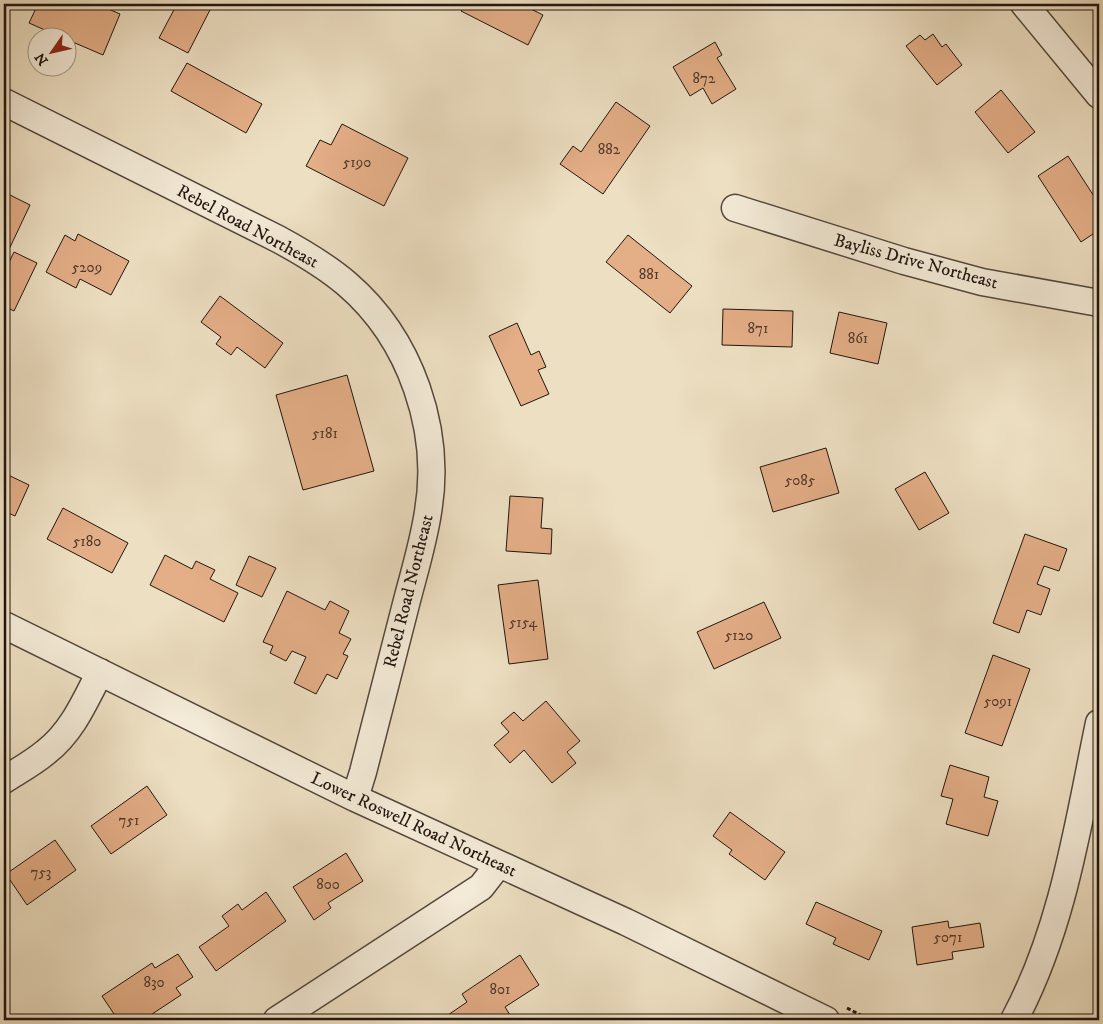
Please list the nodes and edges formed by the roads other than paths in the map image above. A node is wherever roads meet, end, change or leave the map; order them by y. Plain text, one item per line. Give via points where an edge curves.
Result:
1 (1024, 4) edge
2 (1099, 95) edge
3 (4, 102) edge
4 (735, 208) dead end
5 (1099, 303) edge
6 (4, 625) edge
7 (100, 672) junction
8 (1099, 723) edge
9 (4, 780) edge
10 (355, 798) junction
11 (498, 864) junction
12 (277, 1020) edge
13 (826, 1020) edge
14 (1014, 1020) edge

1 - 2 street
3 - 10 street, Rebel Road Northeast via 317,261 373,309 396,343 425,412 431,480 417,561
4 - 5 street, Bayliss Drive Northeast via 982,282
6 - 7 street, Lower Roswell Road Northeast
7 - 9 street via 60,739
7 - 10 street, Lower Roswell Road Northeast
8 - 14 street via 1054,926
10 - 11 street, Lower Roswell Road Northeast
11 - 12 street via 481,887
11 - 13 street, Lower Roswell Road Northeast via 626,922

